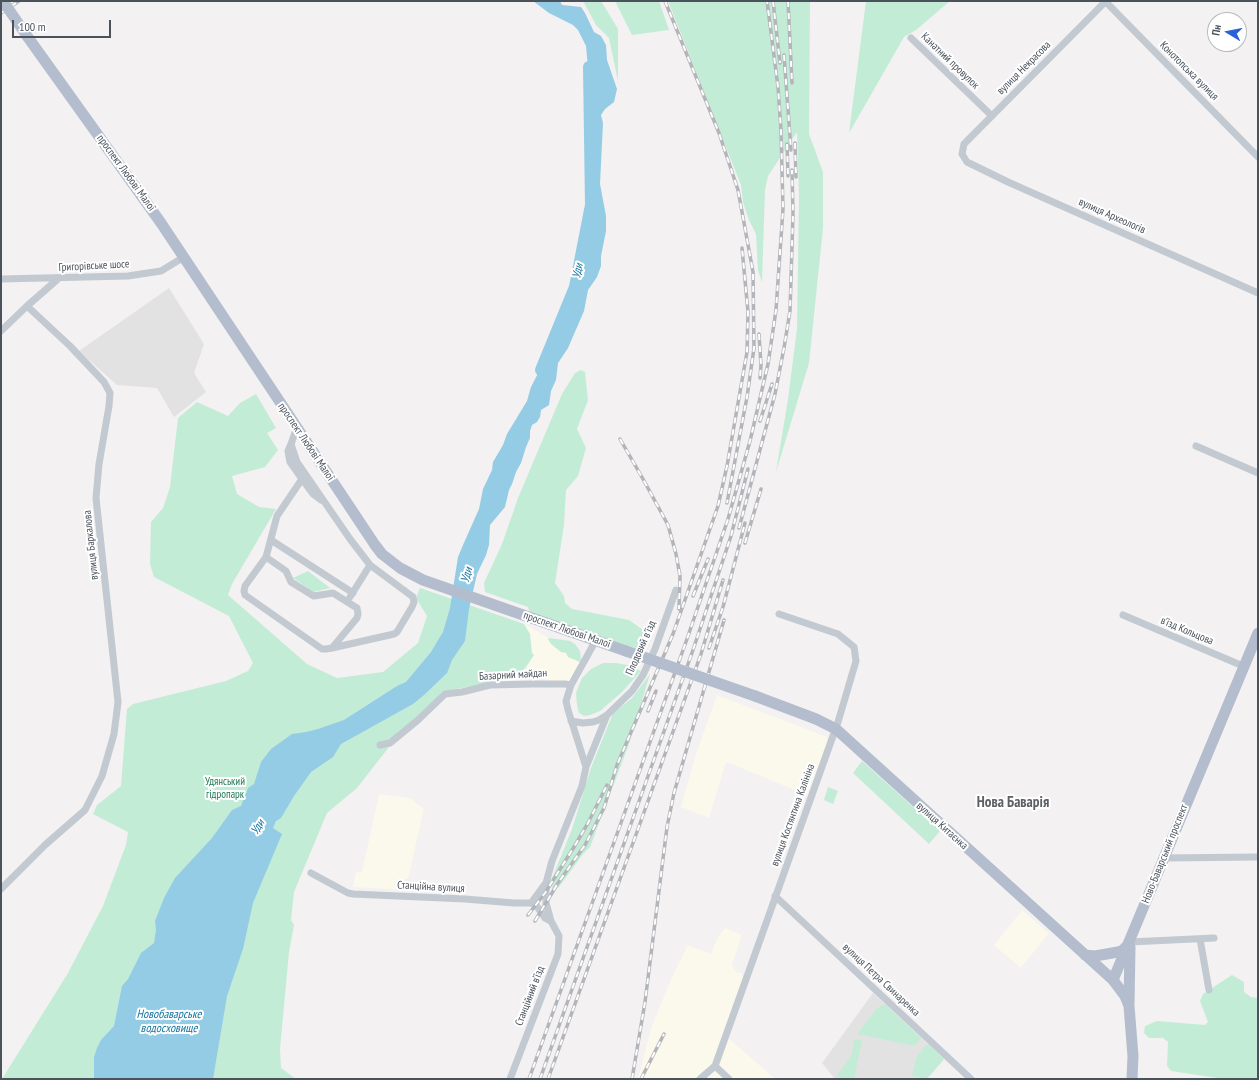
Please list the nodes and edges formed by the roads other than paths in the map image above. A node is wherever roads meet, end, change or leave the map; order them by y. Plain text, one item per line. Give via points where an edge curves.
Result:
1 (2, 1) edge
2 (1106, 1) edge
3 (911, 38) dead end
4 (992, 116) junction
5 (962, 154) joint
6 (1258, 157) edge
7 (184, 257) junction
8 (59, 278) junction
9 (1, 280) edge
10 (1258, 293) edge
11 (27, 306) junction
12 (1, 331) edge
13 (297, 427) junction
14 (291, 444) junction
15 (1196, 446) dead end
16 (1258, 473) edge
17 (302, 479) junction
18 (329, 508) junction
19 (271, 540) junction
20 (266, 557) junction
21 (370, 565) junction
22 (676, 590) dead end
23 (352, 593) junction
24 (347, 602) junction
25 (779, 614) dead end
26 (1123, 615) dead end
27 (1258, 633) edge
28 (596, 640) junction
29 (332, 648) junction
30 (1243, 666) junction
31 (571, 685) junction
32 (755, 696) joint
33 (607, 715) junction
34 (571, 721) junction
35 (836, 729) junction
36 (380, 745) dead end
37 (586, 767) junction
38 (1258, 857) edge
39 (1163, 858) junction
40 (310, 873) dead end
41 (546, 883) junction
42 (1, 890) edge
43 (775, 896) junction
44 (531, 903) junction
45 (551, 921) junction
46 (1214, 938) dead end
47 (1200, 939) junction
48 (1130, 942) junction
49 (1085, 955) junction
50 (1113, 980) junction
51 (1209, 990) dead end
52 (1129, 1006) junction
53 (715, 1066) junction
54 (510, 1079) edge
55 (700, 1079) edge
56 (728, 1079) edge
57 (971, 1079) edge
58 (1132, 1079) edge

1 - 7 main road, проспект Любові Малої, bridge
2 - 4 street, вулиця Некрасова
2 - 6 street, Конотопська вулиця
3 - 4 street, Канатний провулок
4 - 5 street, вулиця Некрасова via 964,144
5 - 10 street, вулиця Археологів via 967,162 1008,182
7 - 8 street, Григорівське шосе via 161,271 128,276
7 - 13 main road, проспект Любові Малої
8 - 9 street, Григорівське шосе
8 - 11 street
11 - 12 street
11 - 42 street, вулиця Баркалова via 70,346 104,382 110,393 96,498 118,702 114,734 102,776 85,810 45,845
13 - 14 street
13 - 28 main road, проспект Любові Малої via 375,545 396,565 423,580
14 - 17 street via 288,451 290,462
14 - 18 street via 298,462
15 - 16 street
17 - 18 street via 313,494
17 - 19 street via 277,516
18 - 21 street
19 - 20 street
19 - 23 street
20 - 24 street via 286,571 291,582 312,595 333,593
20 - 29 street via 245,586 245,595 322,649
21 - 23 street
21 - 29 street via 413,597 412,607 394,634
22 - 33 street, Плодовий в'їзд via 643,675 632,691
23 - 24 street
24 - 29 street via 357,608 357,618
25 - 35 street, вулиця Костянтина Калініна via 838,634 854,647 856,661
26 - 30 street, в’їзд Кольцова
27 - 30 main road, Ново-Баварський проспект
28 - 31 street
28 - 32 main road, проспект Любові Малої, bridge
30 - 39 main road, Ново-Баварський проспект
31 - 34 street via 566,701
31 - 36 street, Базарний майдан via 484,686 444,694 390,743
32 - 35 main road, вулиця Китаєнка
33 - 34 street, Плодовий в'їзд via 593,722
33 - 37 street
34 - 37 street
35 - 43 street, вулиця Костянтина Калініна
35 - 49 main road, вулиця Китаєнка
37 - 41 street via 582,786
38 - 39 street
39 - 48 main road, Ново-Баварський проспект
40 - 44 street, Станційна вулиця via 353,894
41 - 44 street
41 - 45 street via 546,903
43 - 53 street, вулиця Костянтина Калініна
43 - 57 street, вулиця Петра Свинаренка
44 - 45 street
45 - 54 street, Станційний в’їзд via 559,936 558,954
46 - 47 street
47 - 48 street
47 - 51 street
48 - 49 main road via 1118,952
48 - 50 main road, Ново-Баварський проспект
48 - 52 main road
49 - 50 main road, вулиця Китаєнка
50 - 52 main road
52 - 58 main road
53 - 55 street
53 - 56 street

